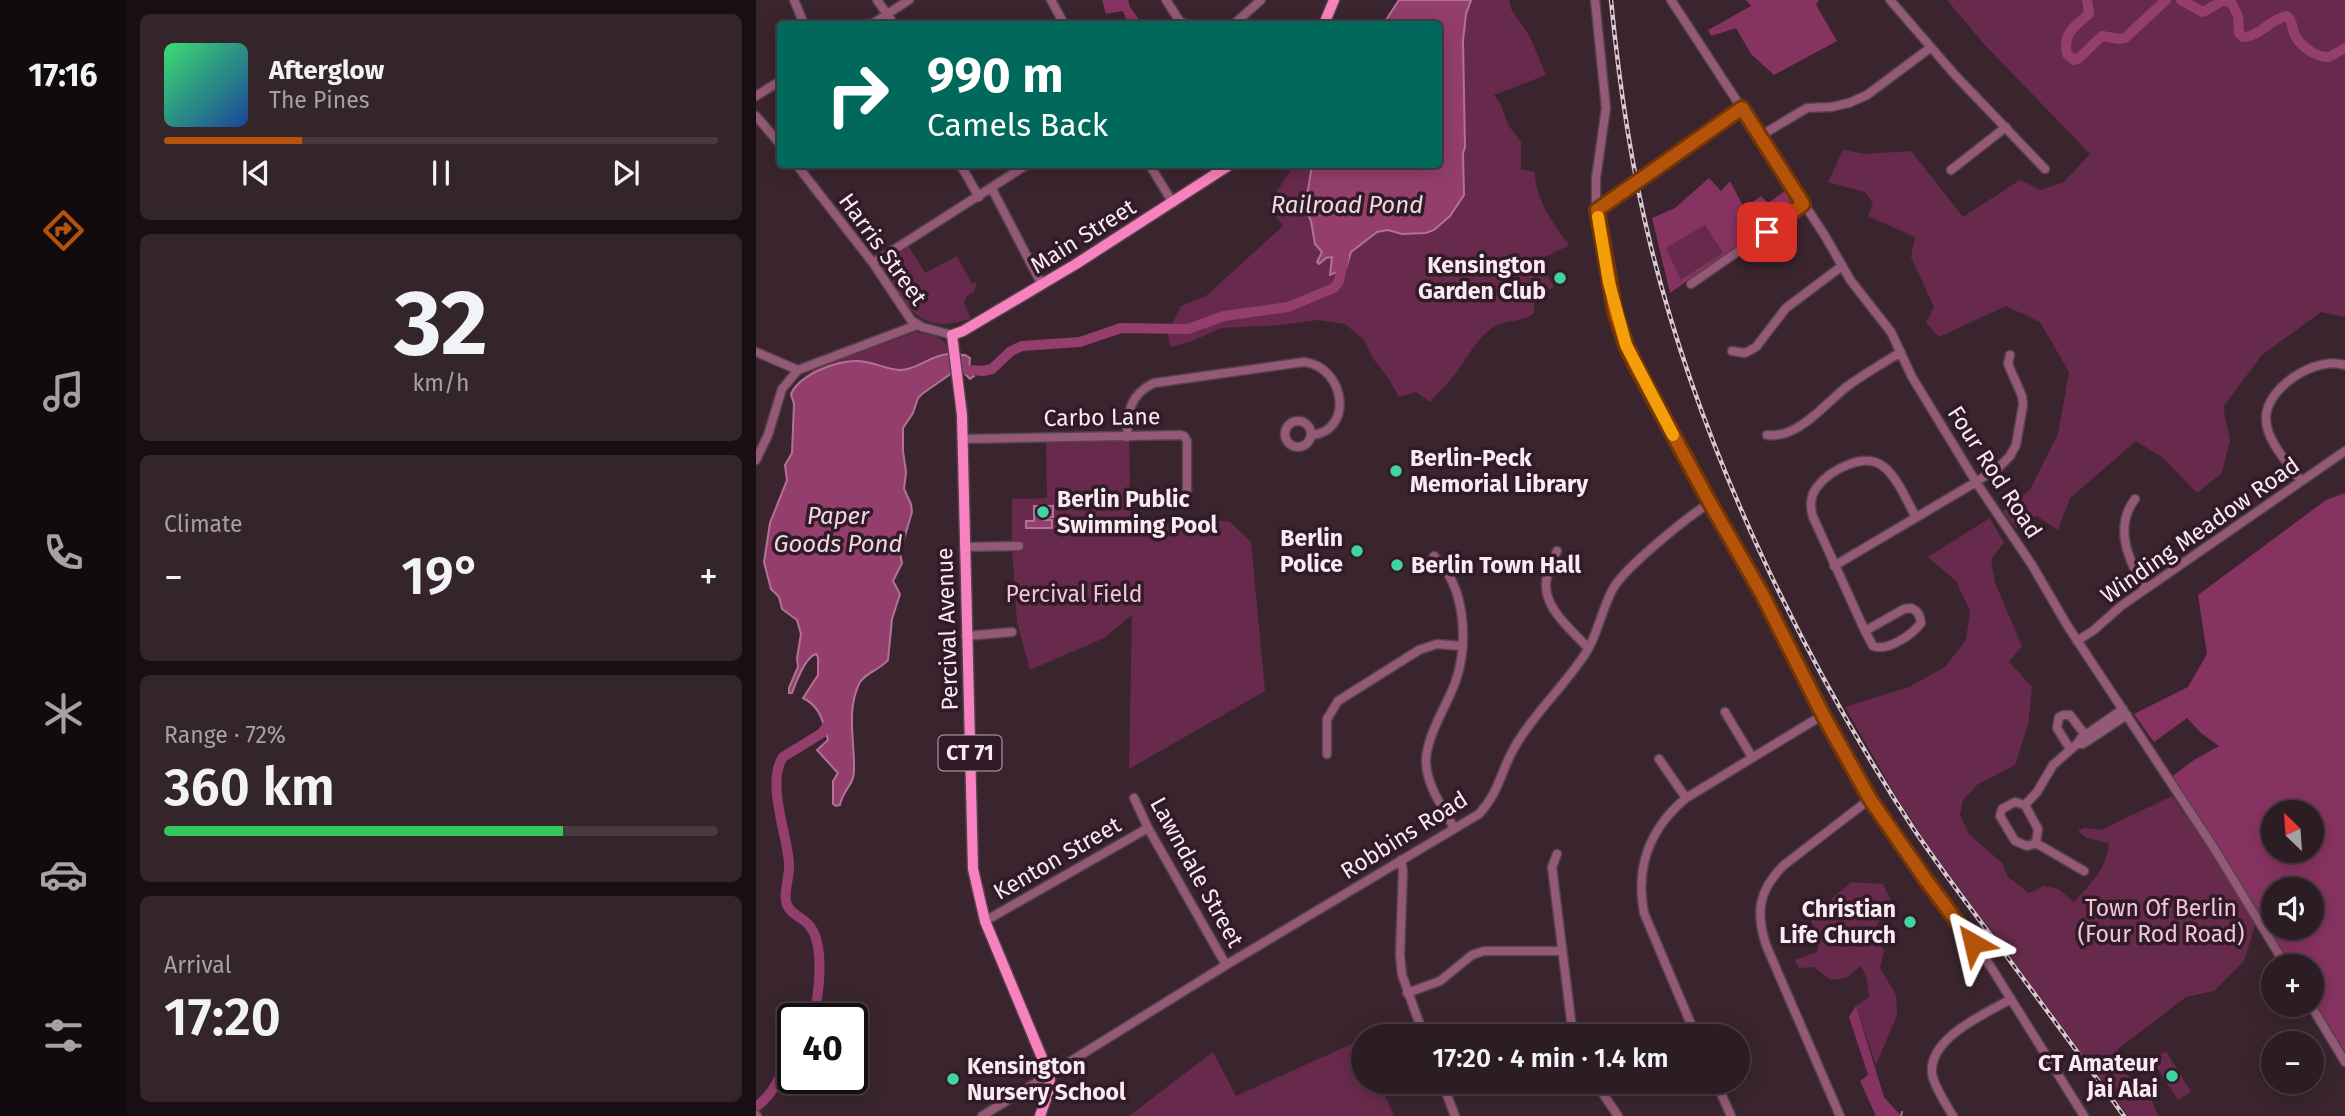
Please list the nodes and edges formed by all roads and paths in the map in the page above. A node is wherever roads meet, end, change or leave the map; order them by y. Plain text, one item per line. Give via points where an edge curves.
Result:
1 (794, 0) edge
2 (877, 0) edge
3 (909, 0) edge
4 (1051, 0) edge
5 (1167, 0) edge
6 (1261, 0) edge
7 (1334, 0) edge
8 (1595, 0) edge
9 (1671, 0) edge
10 (1889, 0) edge
11 (887, 15) junction
12 (803, 21) edge
13 (877, 21) edge
14 (892, 21) edge
15 (1062, 21) edge
16 (1180, 21) edge
17 (1237, 21) edge
18 (1325, 21) edge
19 (1930, 48) junction
20 (777, 83) edge
21 (756, 96) edge
22 (1742, 108) junction
23 (756, 116) edge
24 (2006, 127) junction
25 (1760, 136) junction
26 (777, 141) edge
27 (799, 168) edge
28 (962, 168) edge
29 (1022, 168) edge
30 (1151, 168) edge
31 (1225, 168) edge
32 (1951, 170) dead end
33 (2045, 170) dead end
34 (992, 189) junction
35 (979, 197) junction
36 (1173, 203) junction
37 (1803, 204) junction
38 (1597, 210) junction
39 (873, 263) junction
40 (1842, 266) junction
41 (1691, 284) dead end
42 (1042, 285) junction
43 (917, 325) junction
44 (952, 335) junction
45 (1732, 351) dead end
46 (756, 352) edge
47 (1901, 352) junction
48 (2010, 355) dead end
49 (2345, 365) edge
50 (798, 370) junction
51 (1311, 435) dead end
52 (1767, 435) dead end
53 (1127, 437) junction
54 (962, 439) junction
55 (2345, 451) edge
56 (756, 460) edge
57 (2301, 481) junction
58 (1976, 482) junction
59 (1187, 492) dead end
60 (2136, 499) dead end
61 (1710, 503) junction
62 (1916, 517) junction
63 (1019, 546) dead end
64 (964, 547) junction
65 (1557, 551) dead end
66 (1434, 556) dead end
67 (1834, 566) junction
68 (2145, 589) junction
69 (1866, 631) junction
70 (1012, 632) dead end
71 (967, 636) junction
72 (2077, 641) junction
73 (1462, 646) junction
74 (1588, 648) junction
75 (1725, 712) dead end
76 (2125, 712) junction
77 (1823, 715) junction
78 (2085, 735) junction
79 (2074, 747) junction
80 (1327, 754) dead end
81 (1752, 757) junction
82 (1658, 760) dead end
83 (1134, 798) dead end
84 (1686, 798) junction
85 (1870, 799) junction
86 (2025, 805) junction
87 (1148, 828) junction
88 (1454, 828) junction
89 (2036, 843) junction
90 (1557, 855) dead end
91 (1401, 860) junction
92 (2084, 871) dead end
93 (985, 922) junction
94 (1562, 951) junction
95 (2279, 954) edge
96 (1226, 965) junction
97 (1407, 993) junction
98 (2011, 999) junction
99 (2318, 1017) edge
100 (1419, 1024) edge
101 (1571, 1024) edge
102 (1691, 1024) edge
103 (2345, 1062) edge
104 (1049, 1074) junction
105 (1447, 1094) edge
106 (1603, 1094) edge
107 (1721, 1094) edge
108 (982, 1116) edge
109 (1040, 1116) edge
110 (1455, 1116) edge
111 (1618, 1116) edge
112 (1731, 1116) edge
113 (1840, 1116) edge
114 (1953, 1116) edge
115 (2084, 1116) edge

1 - 12 street
2 - 11 street
3 - 11 street
4 - 15 street
5 - 16 street
6 - 17 street
7 - 18 main road
8 - 38 street via 1606,108 1595,187
9 - 22 street, Four Rod Road
10 - 19 street
11 - 13 street
11 - 14 street
19 - 24 street
19 - 25 street via 1867,95 1831,107 1807,108
20 - 21 street
22 - 25 street, Four Rod Road
22 - 38 street, bridge
23 - 26 street
24 - 32 street
24 - 33 street
25 - 37 street, Four Rod Road
27 - 39 street, Harris Street
28 - 35 street
29 - 34 street
30 - 36 street
31 - 36 main road, Main Street
34 - 35 street
34 - 42 street
35 - 39 street
36 - 42 main road, Main Street
37 - 40 street, Four Rod Road
37 - 41 street
38 - 61 street via 1609,283 1626,345
39 - 43 street, Harris Street
40 - 45 street via 1786,308 1756,347 1745,353
40 - 47 street, Four Rod Road
42 - 44 main road, Main Street
43 - 44 street, Harris Street
43 - 50 street
44 - 54 main road, Percival Avenue / CT 71
46 - 50 street
47 - 52 street via 1784,434
47 - 58 street, Four Rod Road
48 - 58 street via 2008,364 2023,405 2016,444 1999,467
49 - 57 street via 2331,362 2312,367 2278,390 2267,408 2267,430
50 - 56 street via 782,389
51 - 53 street via 1330,426 1340,399 1329,374 1304,362 1154,383 1132,400
53 - 54 street, Carbo Lane
53 - 59 street, Carbo Lane via 1184,436
54 - 64 main road, Percival Avenue / CT 71
55 - 57 street, Winding Meadow Road
57 - 68 street, Winding Meadow Road
58 - 62 street
58 - 72 street, Four Rod Road
60 - 68 street via 2124,521 2124,539
61 - 74 street, Robbins Road via 1625,572
61 - 77 street
62 - 67 street
62 - 67 street via 1884,466 1864,460 1846,466 1816,487 1810,508
63 - 64 street
64 - 71 main road, Percival Avenue / CT 71
65 - 74 street via 1548,574 1547,597
66 - 73 street via 1449,575 1458,600
67 - 69 street
68 - 72 street, Winding Meadow Road
69 - 69 street via 1873,646 1880,649 1917,629 1921,617 1917,610 1903,609
70 - 71 street
71 - 93 main road, Percival Avenue / CT 71 via 973,869
72 - 76 street, Four Rod Road
73 - 80 street via 1437,644 1419,650 1338,701 1327,719
73 - 88 street via 1459,668 1426,758 1432,786
74 - 88 street, Robbins Road via 1519,739 1490,802
75 - 81 street
76 - 78 street
76 - 79 street
76 - 95 street, Four Rod Road
77 - 81 street
77 - 85 street
78 - 79 street
78 - 79 street via 2070,715 2059,717 2057,728
79 - 86 street via 2053,765
81 - 84 street
82 - 84 street
83 - 87 street, Lawndale Street
84 - 102 street via 1671,810 1650,841 1641,896
85 - 98 street
85 - 113 street via 1784,865 1773,876 1761,902 1766,945
86 - 89 street via 2038,829
86 - 89 street via 2007,804 2000,816 2015,841 2027,846
87 - 93 street, Kenton Street
87 - 96 street, Lawndale Street
88 - 91 street, Robbins Road
89 - 92 street
90 - 94 street via 1552,867
91 - 96 street, Robbins Road
91 - 97 street via 1400,955
93 - 104 main road, Percival Avenue / CT 71
94 - 97 street via 1484,951 1440,981
94 - 101 street
96 - 104 street, Robbins Road
97 - 100 street
98 - 114 street via 1950,1036 1936,1051 1933,1078
98 - 115 street
99 - 103 street
104 - 108 street, Robbins Road
104 - 109 main road
105 - 110 street
106 - 111 street
107 - 112 street

